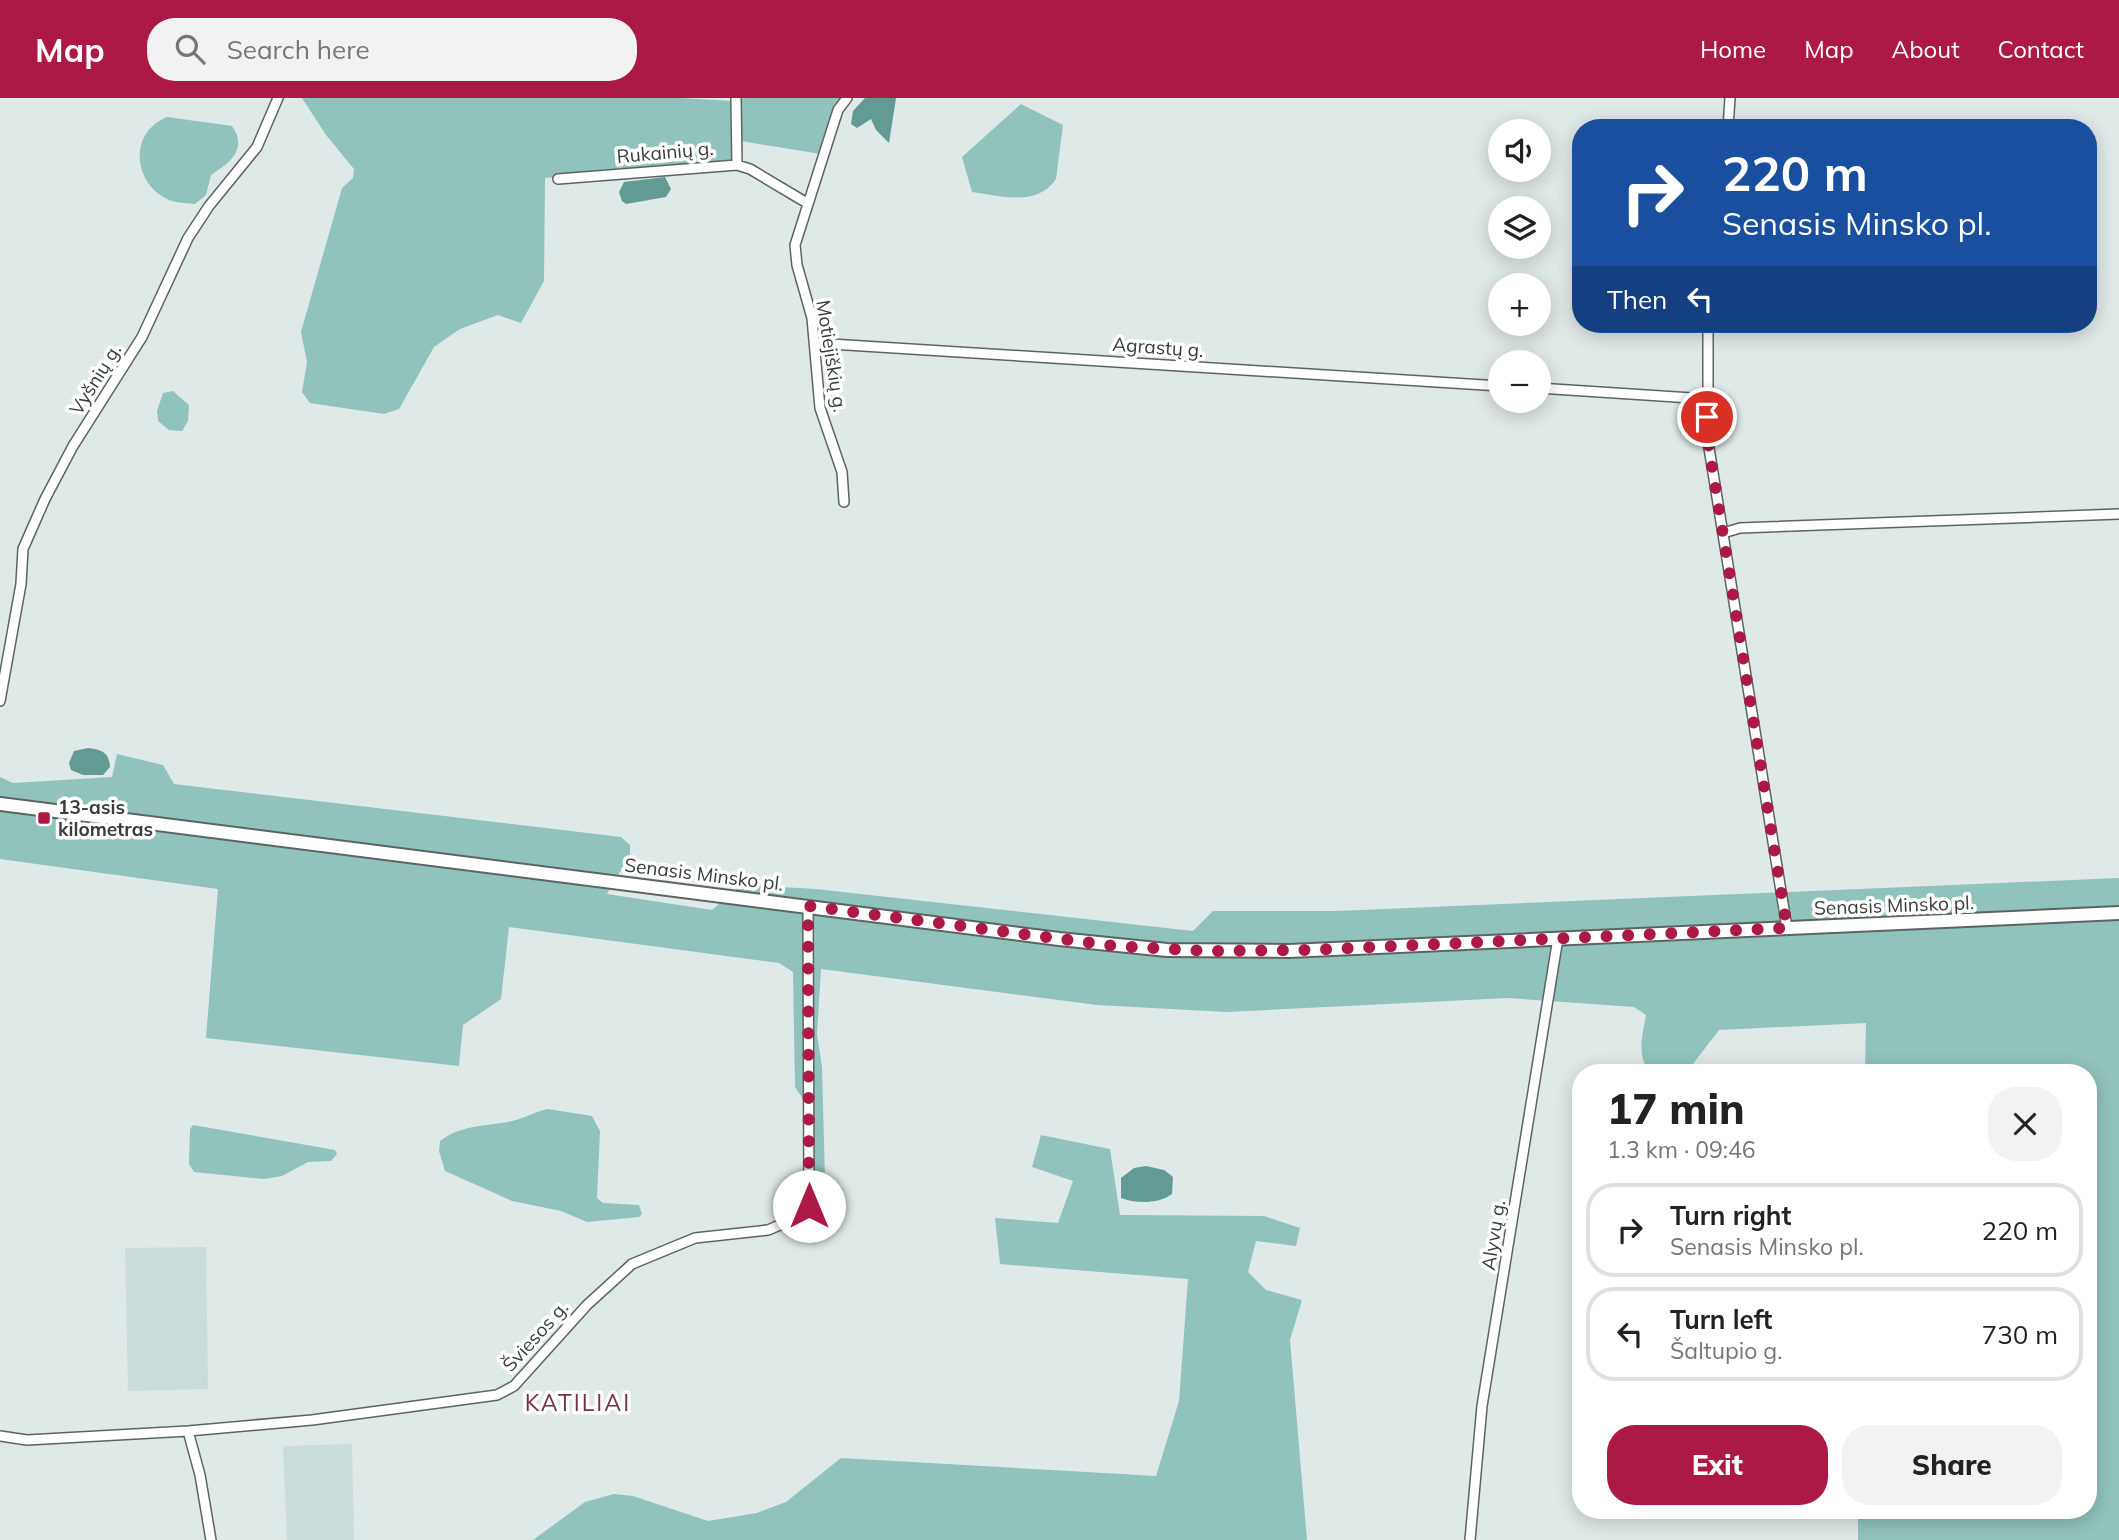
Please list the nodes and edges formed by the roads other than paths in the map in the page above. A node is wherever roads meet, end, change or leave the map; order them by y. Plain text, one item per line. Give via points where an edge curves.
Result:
1 (278, 98) edge
2 (736, 98) edge
3 (847, 98) edge
4 (1730, 98) edge
5 (1729, 119) edge
6 (737, 165) junction
7 (558, 179) dead end
8 (807, 203) junction
9 (1708, 333) edge
10 (814, 344) junction
11 (1488, 385) edge
12 (1551, 389) edge
13 (1707, 399) junction
14 (844, 502) dead end
15 (2119, 514) edge
16 (1723, 533) junction
17 (0, 701) edge
18 (0, 804) edge
19 (808, 906) junction
20 (2119, 913) edge
21 (1787, 928) junction
22 (1558, 937) junction
23 (188, 1431) junction
24 (0, 1436) edge
25 (211, 1540) edge
26 (1470, 1540) edge

1 - 17 street, Vyšnių g. via 257,146 188,238 142,337 45,499 23,549
2 - 6 street
3 - 8 street, Motiejiškių g. via 838,110
4 - 5 street
6 - 7 street, Rukainių g.
6 - 8 street, Rukainių g.
8 - 10 street, Motiejiškių g. via 795,245
9 - 13 street
10 - 11 street, Agrastų g.
10 - 14 street, Motiejiškių g. via 820,408 842,472
12 - 13 street
13 - 16 street via 1708,442
15 - 16 street via 1740,528
16 - 21 street
18 - 19 main road, Senasis Minsko pl.
19 - 22 main road, Senasis Minsko pl. via 1167,950 1289,951
19 - 23 street, Šviesos g. via 809,1206 787,1223 768,1230 695,1238 632,1264 587,1305 514,1386 497,1395
20 - 21 main road, Senasis Minsko pl.
21 - 22 main road, Senasis Minsko pl.
22 - 26 street, Alyvų g. via 1482,1406
23 - 24 street, Šviesos g. via 27,1440
23 - 25 street

